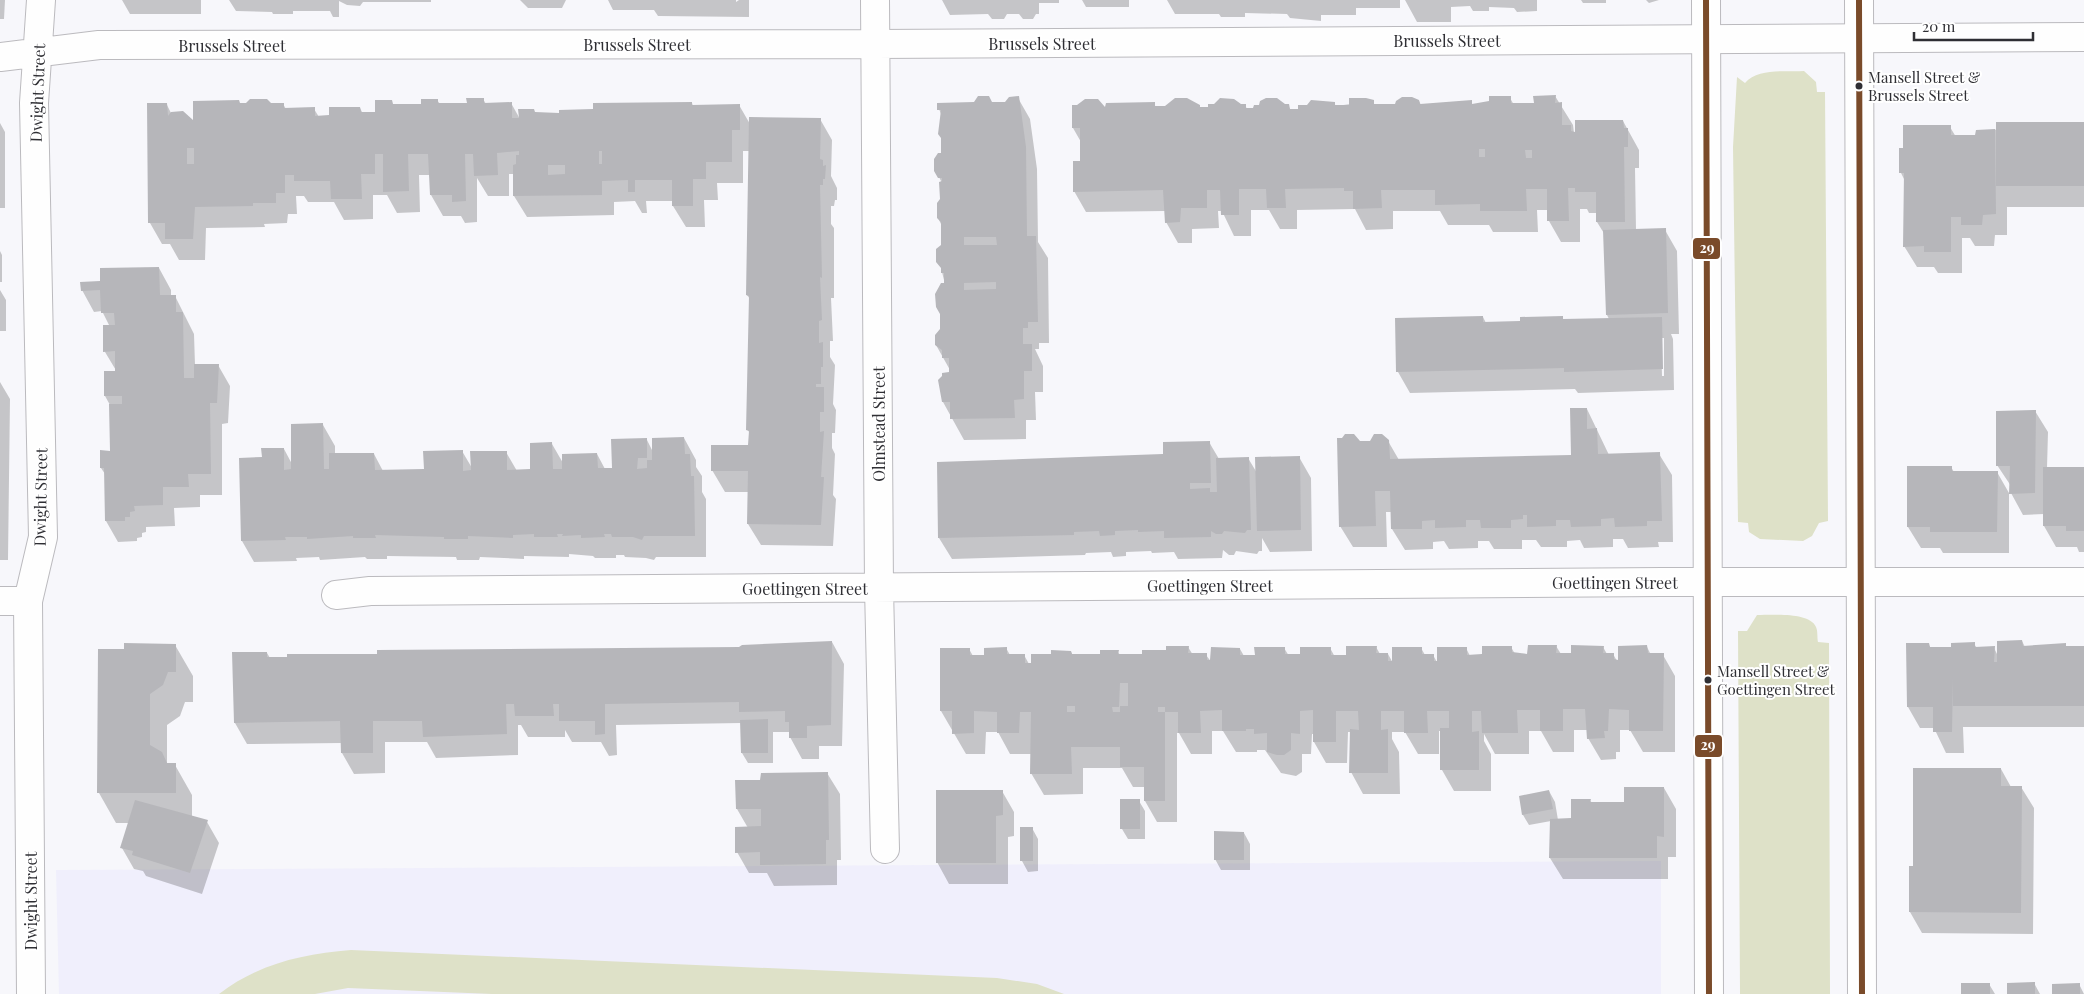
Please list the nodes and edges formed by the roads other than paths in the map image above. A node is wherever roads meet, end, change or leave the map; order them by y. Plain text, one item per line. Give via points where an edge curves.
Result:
1 (41, 0) edge
2 (875, 0) edge
3 (1706, 0) edge
4 (1859, 0) edge
5 (1859, 37) junction
6 (2084, 37) edge
7 (1706, 38) junction
8 (875, 44) junction
9 (37, 51) junction
10 (0, 57) edge
11 (1708, 582) junction
12 (1860, 582) junction
13 (2084, 582) edge
14 (879, 588) junction
15 (336, 595) dead end
16 (28, 601) junction
17 (0, 602) edge
18 (885, 849) dead end
19 (31, 994) edge
20 (1710, 994) edge
21 (1862, 994) edge

1 - 9 street, Dwight Street
2 - 8 street, Olmstead Street
3 - 7 street
4 - 5 street
5 - 6 street, Brussels Street
5 - 7 street, Brussels Street
5 - 12 street
7 - 8 street, Brussels Street
7 - 11 street
8 - 9 street, Brussels Street via 99,45
8 - 14 street, Olmstead Street
9 - 10 street, Brussels Street
9 - 16 street, Dwight Street via 34,103 43,537
11 - 12 street, Goettingen Street
11 - 14 street, Goettingen Street
11 - 20 street
12 - 13 street, Goettingen Street
12 - 21 street
14 - 15 street, Goettingen Street via 370,591
14 - 18 street, Olmstead Street
16 - 17 street
16 - 19 street, Dwight Street

